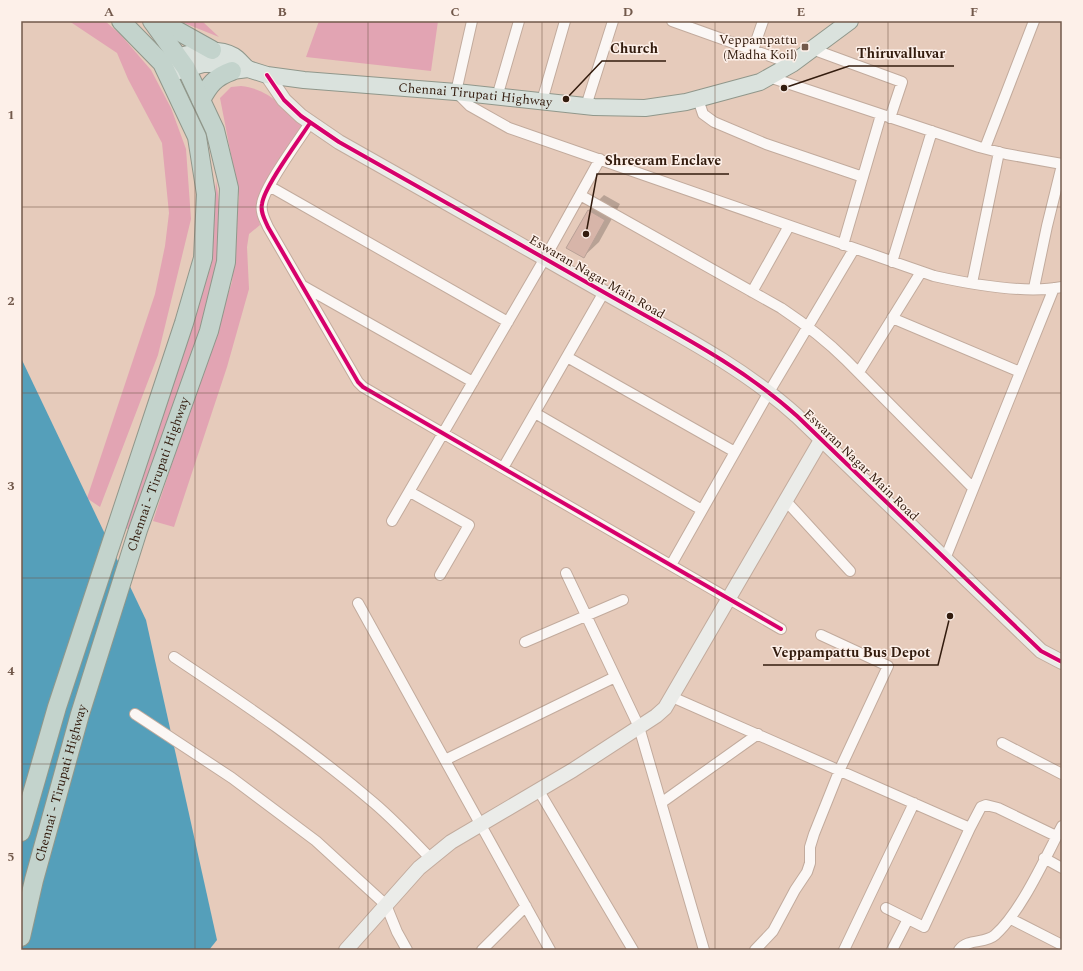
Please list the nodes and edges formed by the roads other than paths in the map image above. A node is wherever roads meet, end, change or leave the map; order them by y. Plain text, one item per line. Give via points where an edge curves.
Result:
1 (121, 21) edge
2 (152, 21) edge
3 (160, 21) edge
4 (472, 21) edge
5 (519, 21) edge
6 (565, 21) edge
7 (613, 21) edge
8 (672, 21) edge
9 (763, 21) edge
10 (850, 21) edge
11 (1034, 21) edge
12 (692, 24) edge
13 (812, 49) junction
14 (212, 50) junction
15 (753, 50) junction
16 (182, 62) junction
17 (792, 64) junction
18 (165, 69) junction
19 (240, 70) junction
20 (267, 74) junction
21 (769, 77) junction
22 (456, 92) junction
23 (497, 96) junction
24 (201, 100) junction
25 (698, 100) junction
26 (542, 102) junction
27 (586, 106) junction
28 (885, 116) junction
29 (310, 123) junction
30 (932, 131) junction
31 (985, 148) junction
32 (999, 152) junction
33 (600, 160) junction
34 (1062, 164) edge
35 (863, 177) junction
36 (269, 186) junction
37 (580, 195) junction
38 (789, 226) junction
39 (843, 245) junction
40 (854, 249) junction
41 (545, 258) junction
42 (892, 262) junction
43 (921, 272) junction
44 (972, 283) junction
45 (301, 285) junction
46 (1058, 287) edge
47 (1034, 288) junction
48 (604, 292) junction
49 (752, 292) junction
50 (892, 318) junction
51 (508, 322) junction
52 (808, 326) junction
53 (567, 357) junction
54 (859, 372) junction
55 (1020, 372) junction
56 (473, 382) junction
57 (769, 392) junction
58 (535, 413) junction
59 (443, 433) junction
60 (821, 440) junction
61 (735, 452) junction
62 (503, 468) junction
63 (973, 488) junction
64 (410, 492) junction
65 (786, 501) junction
66 (702, 510) junction
67 (392, 521) dead end
68 (945, 559) junction
69 (671, 565) junction
70 (850, 571) dead end
71 (566, 573) dead end
72 (440, 576) dead end
73 (730, 599) junction
74 (623, 600) dead end
75 (358, 604) dead end
76 (586, 616) junction
77 (781, 629) dead end
78 (821, 635) dead end
79 (525, 642) dead end
80 (174, 657) dead end
81 (1062, 662) edge
82 (615, 677) junction
83 (672, 697) junction
84 (135, 714) dead end
85 (638, 727) junction
86 (758, 734) junction
87 (1002, 743) dead end
88 (445, 760) junction
89 (840, 770) junction
90 (1062, 774) edge
91 (539, 791) junction
92 (661, 802) junction
93 (914, 803) junction
94 (480, 824) junction
95 (1062, 826) edge
96 (970, 828) junction
97 (21, 832) edge
98 (1056, 836) junction
99 (430, 858) junction
100 (1044, 858) junction
101 (1062, 868) edge
102 (386, 905) junction
103 (526, 906) junction
104 (886, 908) dead end
105 (908, 919) junction
106 (1011, 919) junction
107 (21, 937) edge
108 (1062, 945) edge
109 (894, 949) edge
110 (346, 950) edge
111 (407, 950) edge
112 (482, 950) edge
113 (550, 950) edge
114 (633, 950) edge
115 (704, 950) edge
116 (755, 950) edge
117 (844, 950) edge
118 (959, 950) edge

1 - 18 highway, Chennai - Tirupati Highway
2 - 16 highway, Chennai - Tirupati Highway
3 - 14 highway
4 - 22 street
5 - 23 street
6 - 26 street
7 - 27 street
8 - 12 street
9 - 15 street
10 - 13 main road, Chennai Tirupati Highway
11 - 31 street
12 - 15 street
13 - 17 main road, Chennai Tirupati Highway
13 - 28 street via 902,82
14 - 16 main road
14 - 19 main road via 234,56
15 - 17 street
16 - 18 main road
16 - 19 main road, Chennai Tirupati Highway via 216,64
16 - 24 highway, Chennai - Tirupati Highway
17 - 21 main road, Chennai Tirupati Highway
18 - 97 highway, Chennai - Tirupati Highway via 197,137 206,194 203,258 184,323 57,706
19 - 20 main road, Chennai Tirupati Highway
19 - 24 highway via 219,75 209,85
20 - 22 main road, Chennai Tirupati Highway via 348,84
20 - 29 street, Eswaran Nagar Main Road via 284,100
21 - 25 main road, Chennai Tirupati Highway
21 - 28 street
22 - 23 main road, Chennai Tirupati Highway
22 - 33 street via 470,106 510,128
23 - 26 main road, Chennai Tirupati Highway
24 - 107 highway, Chennai - Tirupati Highway via 215,130 229,188 226,262 209,331 138,530 80,714 34,880
25 - 27 main road, Chennai Tirupati Highway via 645,108
25 - 35 street via 703,114 714,122 781,149
26 - 27 main road, Chennai Tirupati Highway
28 - 30 street
28 - 35 street
29 - 36 street
29 - 41 street, Eswaran Nagar Main Road
30 - 31 street
30 - 42 street
31 - 32 street
32 - 34 street
32 - 44 street
33 - 37 street
33 - 38 street
34 - 47 street
35 - 39 street
36 - 45 street via 262,204 262,214
36 - 51 street
37 - 41 street
37 - 49 street
38 - 39 street
38 - 49 street
39 - 40 street
40 - 42 street
40 - 52 street
41 - 48 street, Eswaran Nagar Main Road
41 - 51 street
42 - 43 street
43 - 44 street
43 - 50 street
44 - 47 street
45 - 56 street
45 - 59 street via 363,387
46 - 47 street
46 - 55 street
48 - 53 street
48 - 57 street, Eswaran Nagar Main Road via 718,358
49 - 52 street
50 - 54 street
50 - 55 street
51 - 56 street
52 - 54 street
52 - 57 street
53 - 58 street
53 - 61 street
54 - 63 street
55 - 63 street
56 - 59 street
57 - 60 street, Eswaran Nagar Main Road
57 - 61 street
58 - 62 street
58 - 66 street
59 - 62 street
59 - 64 street
60 - 65 street
60 - 68 street, Eswaran Nagar Main Road
61 - 66 street
62 - 69 street
63 - 68 street
64 - 67 street
64 - 72 street via 469,525
65 - 70 street
65 - 73 street
66 - 69 street
68 - 81 street, Eswaran Nagar Main Road via 1041,651
69 - 73 street
71 - 76 street
73 - 77 street
73 - 83 street
74 - 76 street
75 - 88 street
76 - 79 street
76 - 82 street
78 - 89 street via 888,666
80 - 99 street via 260,714 344,778 396,823
82 - 85 street
82 - 88 street
83 - 85 street via 665,708
83 - 86 street
84 - 102 street via 272,807 316,841
85 - 91 street
85 - 92 street
86 - 89 street
86 - 92 street
87 - 90 street
88 - 94 street
89 - 93 street
89 - 116 street via 812,839 807,872 772,931
91 - 94 street
91 - 114 street
92 - 115 street
93 - 96 street
93 - 117 street
94 - 99 street
94 - 103 street
95 - 98 street
96 - 98 street via 981,807 991,806
96 - 105 street via 924,927
98 - 100 street
99 - 102 street
100 - 101 street
100 - 106 street
102 - 110 street
102 - 111 street
103 - 112 street
103 - 113 street
104 - 105 street
105 - 109 street
106 - 108 street
106 - 118 street via 994,936 969,942

